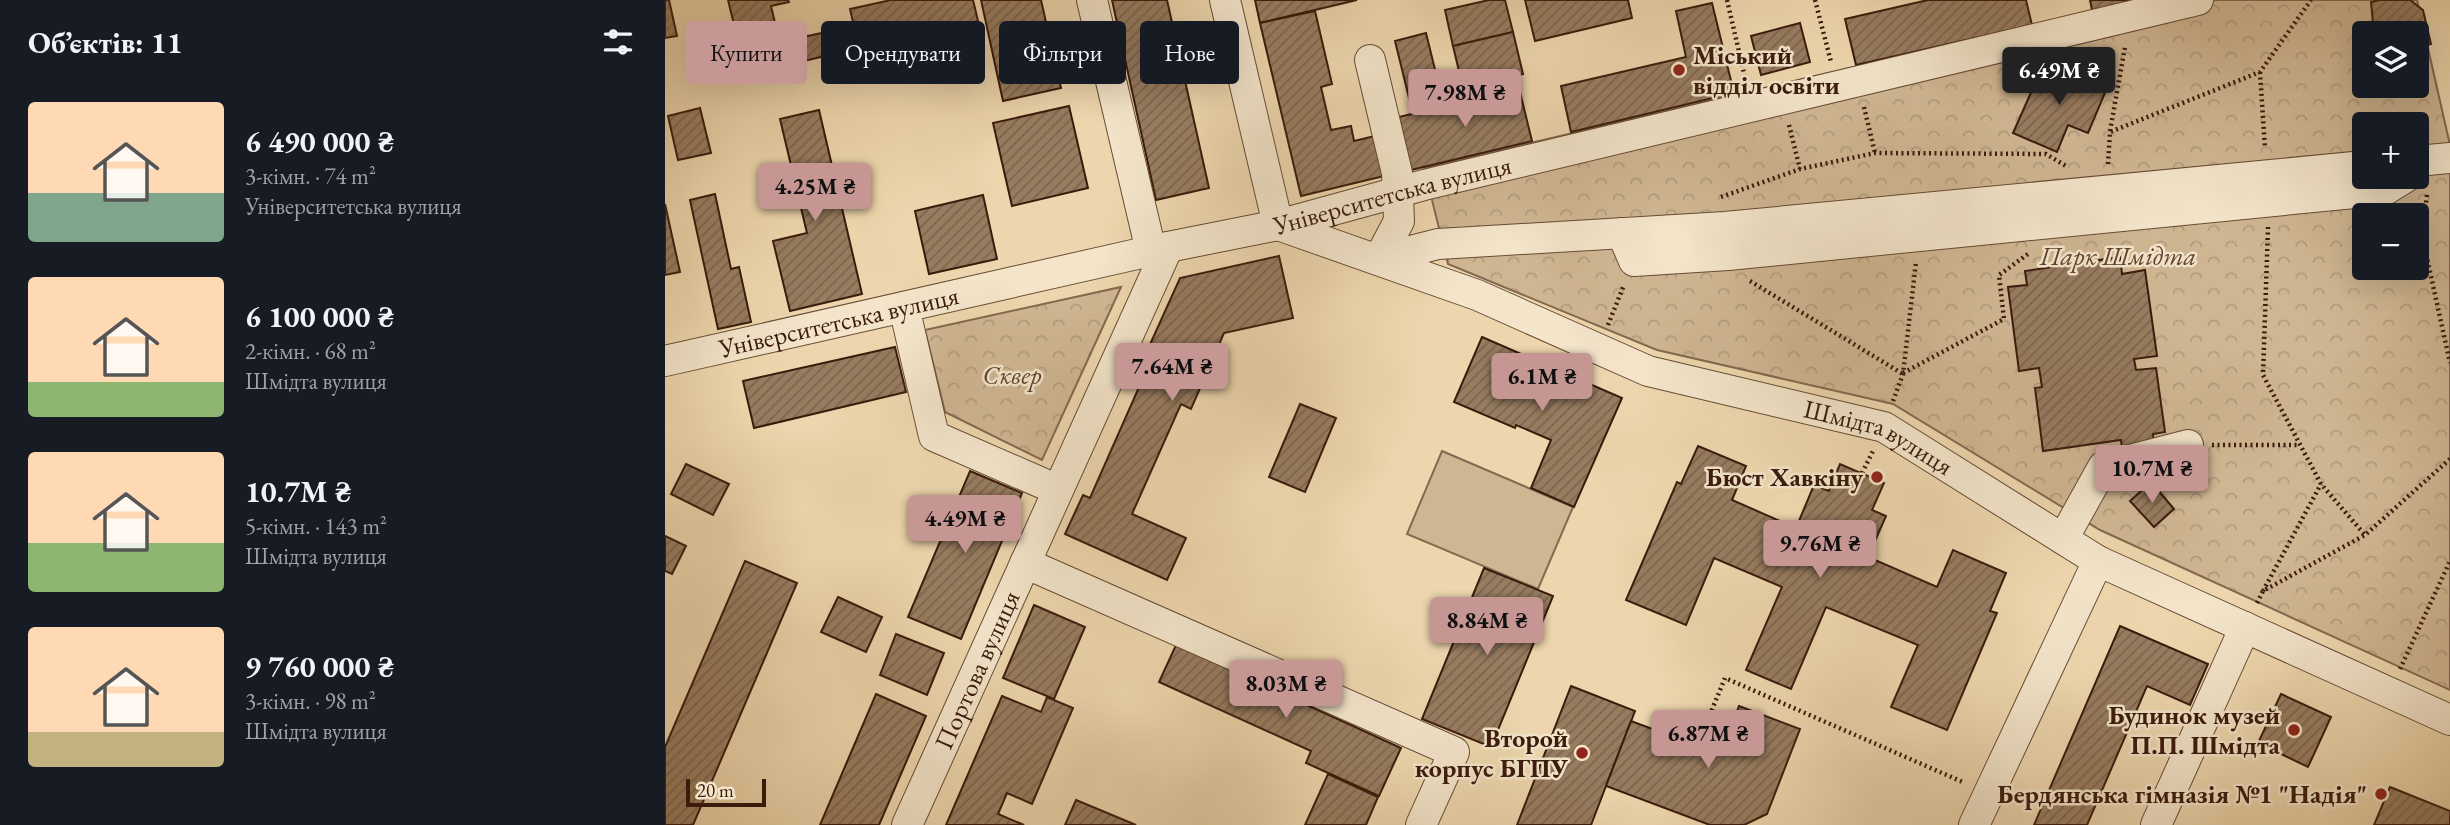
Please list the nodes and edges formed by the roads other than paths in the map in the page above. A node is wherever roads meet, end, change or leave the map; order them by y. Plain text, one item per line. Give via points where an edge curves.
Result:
1 (1092, 0) edge
2 (1225, 0) edge
3 (2198, 0) edge
4 (1370, 60) dead end
5 (2352, 169) edge
6 (2267, 188) junction
7 (2387, 189) edge
8 (1398, 192) junction
9 (1278, 225) junction
10 (1622, 233) junction
11 (1727, 241) junction
12 (1160, 249) junction
13 (1379, 259) junction
14 (904, 307) junction
15 (665, 361) edge
16 (2188, 445) road end
17 (1058, 490) junction
18 (2063, 540) junction
19 (2098, 561) junction
20 (1025, 563) junction
21 (2245, 627) junction
22 (2450, 720) edge
23 (907, 825) edge
24 (1421, 825) edge
25 (1974, 825) edge
26 (2156, 825) edge

1 - 12 street
2 - 9 street
3 - 8 street, Університетська вулиця
4 - 8 street
5 - 6 street
6 - 7 street
6 - 11 street via 1920,236
6 - 11 street via 2105,190
8 - 9 street, Університетська вулиця
8 - 13 street via 1399,220
9 - 12 street, Університетська вулиця
9 - 13 street, Шмідта вулиця
10 - 11 street
10 - 11 street via 1634,261
10 - 13 street via 1438,244
12 - 14 street, Університетська вулиця
12 - 17 street, Портова вулиця
13 - 18 street, Шмідта вулиця via 1477,295 1648,371 1884,428
14 - 15 street, Університетська вулиця
14 - 17 street via 934,436
16 - 18 street via 2103,467
17 - 20 street, Портова вулиця
18 - 19 street, Шмідта вулиця
19 - 21 street, Шмідта вулиця
19 - 25 street
20 - 23 street, Портова вулиця
20 - 24 street via 1454,752
21 - 22 street, Шмідта вулиця
21 - 26 street

